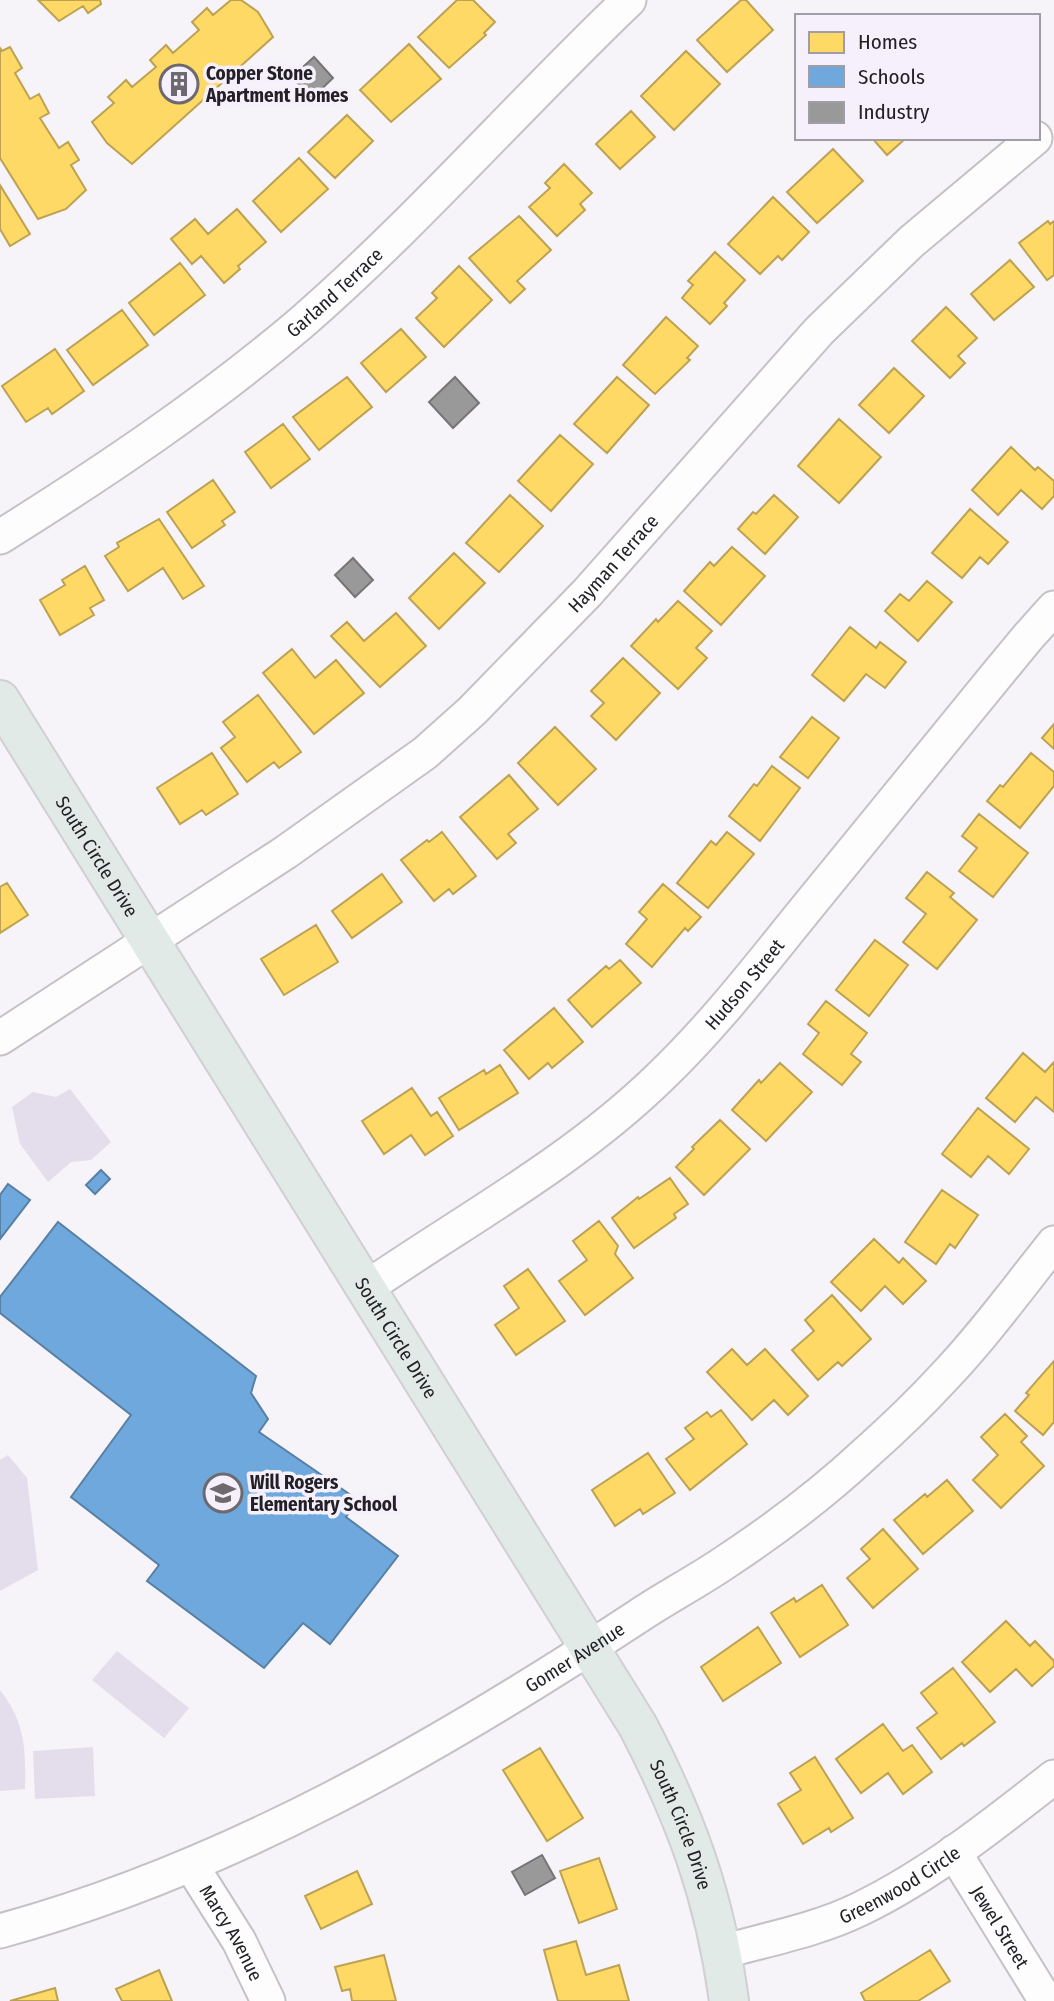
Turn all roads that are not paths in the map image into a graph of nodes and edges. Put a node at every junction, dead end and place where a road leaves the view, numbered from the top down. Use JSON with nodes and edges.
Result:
{"nodes":[{"id":1,"x":629,"y":0,"type":"edge"},
{"id":2,"x":1054,"y":123,"type":"edge"},
{"id":3,"x":1040,"y":135,"type":"edge"},
{"id":4,"x":1033,"y":140,"type":"edge"},
{"id":5,"x":0,"y":537,"type":"edge"},
{"id":6,"x":1054,"y":608,"type":"edge"},
{"id":7,"x":0,"y":700,"type":"edge"},
{"id":8,"x":149,"y":942,"type":"junction"},
{"id":9,"x":0,"y":1038,"type":"edge"},
{"id":10,"x":1054,"y":1242,"type":"edge"},
{"id":11,"x":366,"y":1288,"type":"junction"},
{"id":12,"x":591,"y":1647,"type":"junction"},
{"id":13,"x":1054,"y":1777,"type":"edge"},
{"id":14,"x":954,"y":1852,"type":"junction"},
{"id":15,"x":191,"y":1865,"type":"junction"},
{"id":16,"x":0,"y":1931,"type":"edge"},
{"id":17,"x":722,"y":1952,"type":"junction"},
{"id":18,"x":268,"y":2001,"type":"edge"},
{"id":19,"x":729,"y":2001,"type":"edge"},
{"id":20,"x":1046,"y":2001,"type":"edge"}],
"edges":[{"from":1,"to":5,"type":"street","name":"Garland Terrace"},
{"from":2,"to":3,"type":"street","name":"Hayman Terrace"},
{"from":4,"to":8,"type":"street","name":"Hayman Terrace"},
{"from":6,"to":11,"type":"street","name":"Hudson Street"},
{"from":7,"to":8,"type":"main road","name":"South Circle Drive"},
{"from":8,"to":9,"type":"street","name":"Hayman Terrace"},
{"from":8,"to":11,"type":"main road","name":"South Circle Drive"},
{"from":10,"to":12,"type":"street","name":"Gomer Avenue"},
{"from":11,"to":12,"type":"main road","name":"South Circle Drive"},
{"from":12,"to":15,"type":"street","name":"Gomer Avenue"},
{"from":12,"to":17,"type":"main road","name":"South Circle Drive"},
{"from":13,"to":14,"type":"street","name":"Greenwood Circle"},
{"from":14,"to":17,"type":"street","name":"Greenwood Circle"},
{"from":14,"to":20,"type":"street","name":"Jewel Street"},
{"from":15,"to":16,"type":"street","name":"Gomer Avenue"},
{"from":15,"to":18,"type":"street","name":"Marcy Avenue"},
{"from":17,"to":19,"type":"main road","name":"South Circle Drive"}]}
